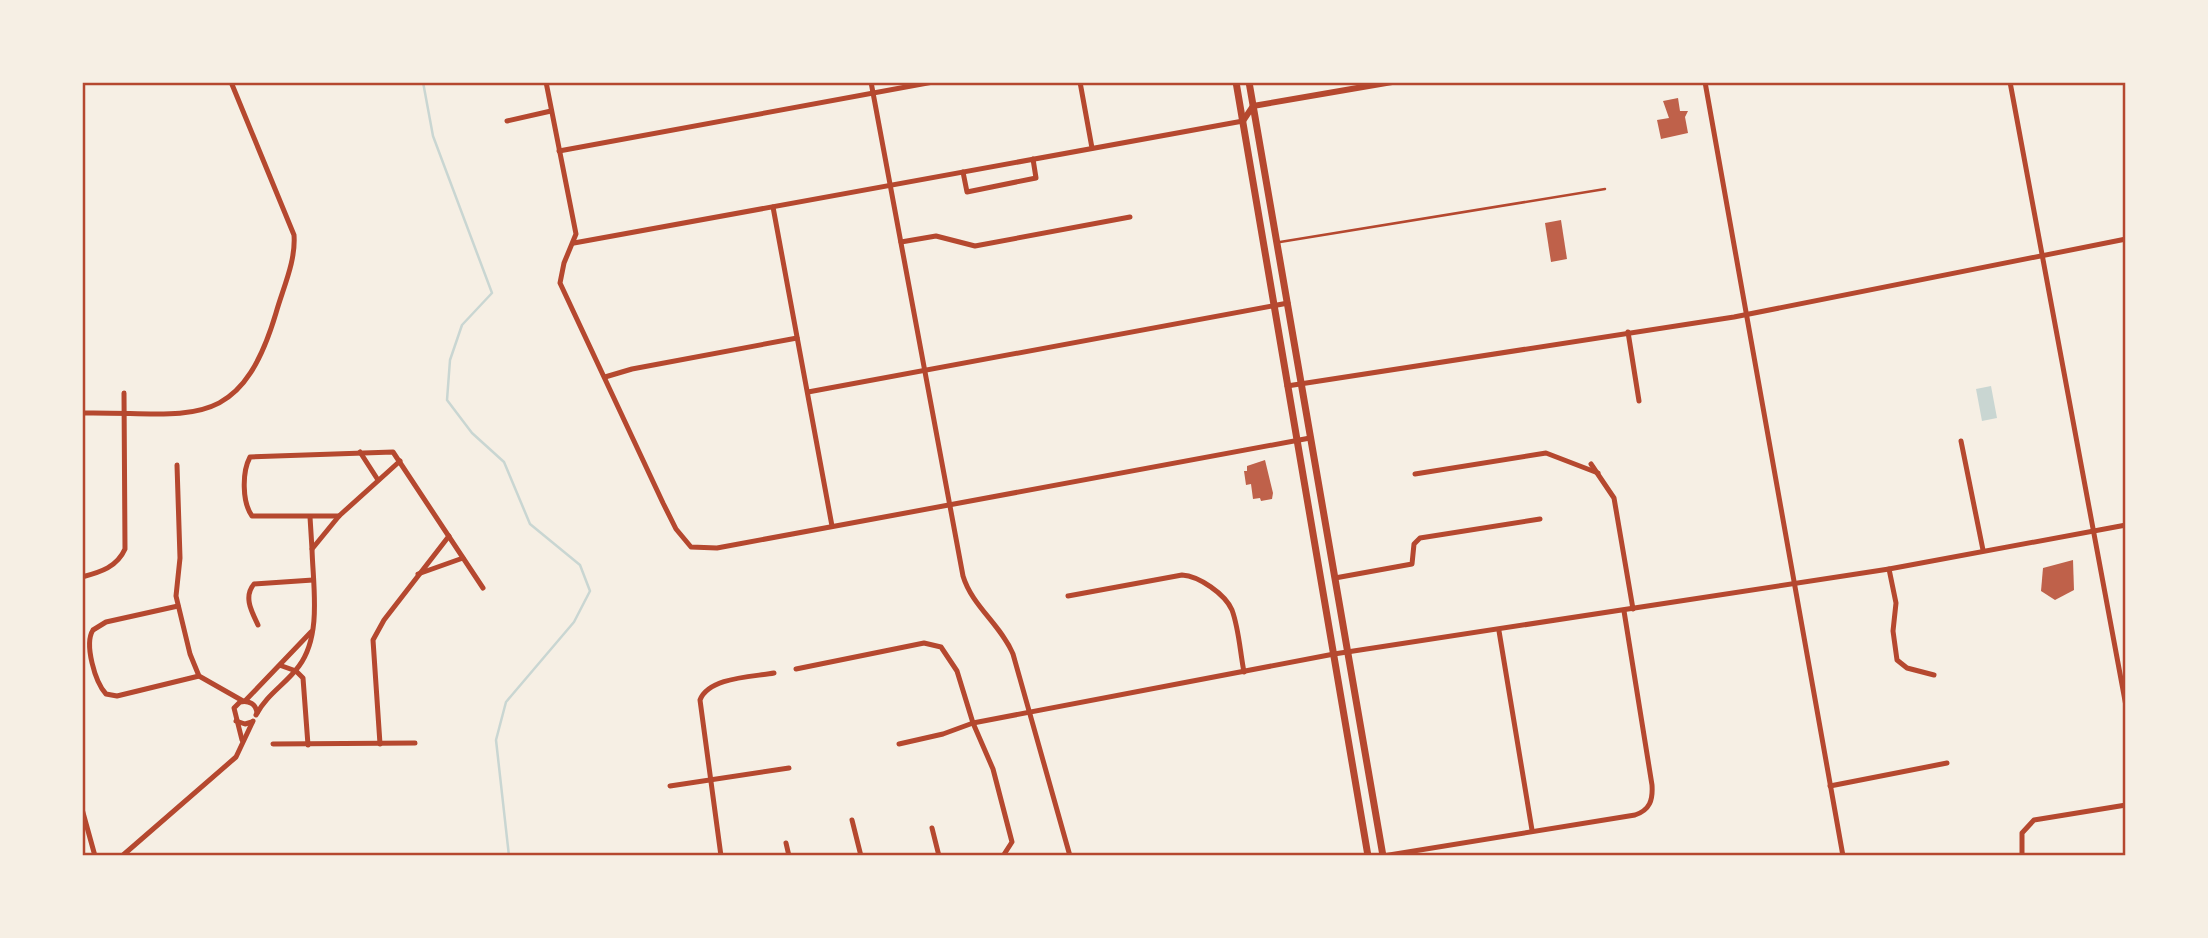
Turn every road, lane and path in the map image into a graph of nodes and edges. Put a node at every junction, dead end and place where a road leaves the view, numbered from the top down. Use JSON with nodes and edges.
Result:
{"nodes":[{"id":1,"x":231,"y":82,"type":"edge"},
{"id":2,"x":546,"y":82,"type":"edge"},
{"id":3,"x":871,"y":82,"type":"edge"},
{"id":4,"x":933,"y":82,"type":"edge"},
{"id":5,"x":1080,"y":82,"type":"edge"},
{"id":6,"x":1236,"y":82,"type":"edge"},
{"id":7,"x":1249,"y":82,"type":"edge"},
{"id":8,"x":1392,"y":82,"type":"edge"},
{"id":9,"x":1705,"y":82,"type":"edge"},
{"id":10,"x":2010,"y":82,"type":"edge"},
{"id":11,"x":873,"y":93,"type":"junction"},
{"id":12,"x":1253,"y":106,"type":"junction"},
{"id":13,"x":551,"y":111,"type":"junction"},
{"id":14,"x":506,"y":121,"type":"dead end"},
{"id":15,"x":1243,"y":121,"type":"junction"},
{"id":16,"x":1092,"y":148,"type":"junction"},
{"id":17,"x":559,"y":150,"type":"junction"},
{"id":18,"x":1033,"y":159,"type":"junction"},
{"id":19,"x":963,"y":172,"type":"junction"},
{"id":20,"x":890,"y":185,"type":"junction"},
{"id":21,"x":1605,"y":189,"type":"dead end"},
{"id":22,"x":773,"y":207,"type":"junction"},
{"id":23,"x":1130,"y":217,"type":"dead end"},
{"id":24,"x":2126,"y":239,"type":"edge"},
{"id":25,"x":901,"y":242,"type":"junction"},
{"id":26,"x":574,"y":243,"type":"junction"},
{"id":27,"x":1277,"y":243,"type":"junction"},
{"id":28,"x":2041,"y":255,"type":"junction"},
{"id":29,"x":1288,"y":303,"type":"junction"},
{"id":30,"x":1273,"y":306,"type":"junction"},
{"id":31,"x":1746,"y":313,"type":"junction"},
{"id":32,"x":1628,"y":332,"type":"junction"},
{"id":33,"x":797,"y":338,"type":"junction"},
{"id":34,"x":925,"y":370,"type":"junction"},
{"id":35,"x":606,"y":377,"type":"junction"},
{"id":36,"x":1301,"y":384,"type":"junction"},
{"id":37,"x":1287,"y":386,"type":"junction"},
{"id":38,"x":808,"y":392,"type":"junction"},
{"id":39,"x":124,"y":394,"type":"dead end"},
{"id":40,"x":1639,"y":401,"type":"dead end"},
{"id":41,"x":82,"y":412,"type":"edge"},
{"id":42,"x":124,"y":412,"type":"junction"},
{"id":43,"x":1310,"y":438,"type":"junction"},
{"id":44,"x":1297,"y":440,"type":"junction"},
{"id":45,"x":1961,"y":440,"type":"dead end"},
{"id":46,"x":360,"y":452,"type":"junction"},
{"id":47,"x":400,"y":461,"type":"junction"},
{"id":48,"x":1591,"y":464,"type":"dead end"},
{"id":49,"x":177,"y":465,"type":"dead end"},
{"id":50,"x":1598,"y":473,"type":"junction"},
{"id":51,"x":1415,"y":474,"type":"dead end"},
{"id":52,"x":378,"y":480,"type":"junction"},
{"id":53,"x":950,"y":505,"type":"junction"},
{"id":54,"x":339,"y":516,"type":"junction"},
{"id":55,"x":310,"y":517,"type":"junction"},
{"id":56,"x":1540,"y":519,"type":"dead end"},
{"id":57,"x":2126,"y":525,"type":"edge"},
{"id":58,"x":832,"y":526,"type":"junction"},
{"id":59,"x":2094,"y":531,"type":"junction"},
{"id":60,"x":449,"y":536,"type":"junction"},
{"id":61,"x":312,"y":549,"type":"junction"},
{"id":62,"x":1983,"y":550,"type":"junction"},
{"id":63,"x":463,"y":558,"type":"junction"},
{"id":64,"x":1889,"y":569,"type":"junction"},
{"id":65,"x":418,"y":574,"type":"junction"},
{"id":66,"x":82,"y":577,"type":"edge"},
{"id":67,"x":1335,"y":578,"type":"junction"},
{"id":68,"x":313,"y":580,"type":"junction"},
{"id":69,"x":1792,"y":584,"type":"junction"},
{"id":70,"x":483,"y":587,"type":"dead end"},
{"id":71,"x":1068,"y":596,"type":"dead end"},
{"id":72,"x":178,"y":606,"type":"junction"},
{"id":73,"x":1633,"y":609,"type":"junction"},
{"id":74,"x":1624,"y":611,"type":"junction"},
{"id":75,"x":258,"y":625,"type":"dead end"},
{"id":76,"x":314,"y":629,"type":"junction"},
{"id":77,"x":1499,"y":631,"type":"junction"},
{"id":78,"x":1348,"y":652,"type":"junction"},
{"id":79,"x":1334,"y":654,"type":"junction"},
{"id":80,"x":282,"y":666,"type":"junction"},
{"id":81,"x":796,"y":669,"type":"dead end"},
{"id":82,"x":296,"y":671,"type":"junction"},
{"id":83,"x":1244,"y":672,"type":"junction"},
{"id":84,"x":774,"y":673,"type":"dead end"},
{"id":85,"x":1934,"y":675,"type":"dead end"},
{"id":86,"x":199,"y":676,"type":"junction"},
{"id":87,"x":227,"y":695,"type":"junction"},
{"id":88,"x":244,"y":701,"type":"junction"},
{"id":89,"x":2126,"y":706,"type":"edge"},
{"id":90,"x":233,"y":711,"type":"junction"},
{"id":91,"x":1028,"y":712,"type":"junction"},
{"id":92,"x":255,"y":718,"type":"junction"},
{"id":93,"x":236,"y":721,"type":"junction"},
{"id":94,"x":973,"y":723,"type":"junction"},
{"id":95,"x":242,"y":740,"type":"junction"},
{"id":96,"x":415,"y":743,"type":"dead end"},
{"id":97,"x":272,"y":744,"type":"dead end"},
{"id":98,"x":380,"y":744,"type":"junction"},
{"id":99,"x":899,"y":744,"type":"dead end"},
{"id":100,"x":308,"y":745,"type":"junction"},
{"id":101,"x":1947,"y":764,"type":"dead end"},
{"id":102,"x":789,"y":768,"type":"dead end"},
{"id":103,"x":711,"y":780,"type":"junction"},
{"id":104,"x":670,"y":786,"type":"dead end"},
{"id":105,"x":1830,"y":786,"type":"junction"},
{"id":106,"x":2126,"y":804,"type":"edge"},
{"id":107,"x":82,"y":809,"type":"edge"},
{"id":108,"x":852,"y":820,"type":"dead end"},
{"id":109,"x":932,"y":828,"type":"dead end"},
{"id":110,"x":1532,"y":830,"type":"junction"},
{"id":111,"x":786,"y":843,"type":"dead end"},
{"id":112,"x":95,"y":856,"type":"edge"},
{"id":113,"x":122,"y":856,"type":"edge"},
{"id":114,"x":721,"y":856,"type":"edge"},
{"id":115,"x":789,"y":856,"type":"edge"},
{"id":116,"x":861,"y":856,"type":"edge"},
{"id":117,"x":939,"y":856,"type":"edge"},
{"id":118,"x":1003,"y":856,"type":"edge"},
{"id":119,"x":1070,"y":856,"type":"edge"},
{"id":120,"x":1368,"y":856,"type":"edge"},
{"id":121,"x":1383,"y":856,"type":"edge"},
{"id":122,"x":1843,"y":856,"type":"edge"},
{"id":123,"x":2022,"y":856,"type":"edge"}],
"edges":[{"from":1,"to":42,"type":"street"},
{"from":2,"to":13,"type":"street"},
{"from":3,"to":11,"type":"street"},
{"from":4,"to":11,"type":"street"},
{"from":5,"to":16,"type":"street"},
{"from":6,"to":15,"type":"main road"},
{"from":7,"to":12,"type":"main road"},
{"from":8,"to":12,"type":"street"},
{"from":9,"to":31,"type":"street"},
{"from":10,"to":28,"type":"street"},
{"from":11,"to":17,"type":"street"},
{"from":11,"to":20,"type":"street"},
{"from":12,"to":15,"type":"street"},
{"from":12,"to":27,"type":"main road"},
{"from":13,"to":14,"type":"street"},
{"from":13,"to":17,"type":"street"},
{"from":15,"to":16,"type":"street"},
{"from":15,"to":30,"type":"main road"},
{"from":16,"to":18,"type":"street"},
{"from":17,"to":26,"type":"street"},
{"from":18,"to":19,"type":"street"},
{"from":18,"to":19,"type":"street"},
{"from":19,"to":20,"type":"street"},
{"from":20,"to":22,"type":"street"},
{"from":20,"to":25,"type":"street"},
{"from":21,"to":27,"type":"lane"},
{"from":22,"to":26,"type":"street"},
{"from":22,"to":33,"type":"street"},
{"from":23,"to":25,"type":"street"},
{"from":24,"to":28,"type":"street"},
{"from":25,"to":34,"type":"street"},
{"from":26,"to":35,"type":"street"},
{"from":27,"to":29,"type":"main road"},
{"from":28,"to":31,"type":"street"},
{"from":28,"to":59,"type":"street"},
{"from":29,"to":30,"type":"street"},
{"from":29,"to":36,"type":"main road"},
{"from":30,"to":34,"type":"street"},
{"from":30,"to":37,"type":"main road"},
{"from":31,"to":32,"type":"street"},
{"from":31,"to":69,"type":"street"},
{"from":32,"to":36,"type":"street"},
{"from":32,"to":40,"type":"street"},
{"from":33,"to":35,"type":"street"},
{"from":33,"to":38,"type":"street"},
{"from":34,"to":38,"type":"street"},
{"from":34,"to":53,"type":"street"},
{"from":35,"to":58,"type":"street"},
{"from":36,"to":37,"type":"street"},
{"from":36,"to":43,"type":"main road"},
{"from":37,"to":44,"type":"main road"},
{"from":38,"to":58,"type":"street"},
{"from":39,"to":42,"type":"street"},
{"from":41,"to":42,"type":"street"},
{"from":42,"to":66,"type":"street"},
{"from":43,"to":44,"type":"street"},
{"from":43,"to":67,"type":"main road"},
{"from":44,"to":53,"type":"street"},
{"from":44,"to":79,"type":"main road"},
{"from":45,"to":62,"type":"street"},
{"from":46,"to":47,"type":"street"},
{"from":46,"to":52,"type":"street"},
{"from":46,"to":55,"type":"street"},
{"from":47,"to":52,"type":"street"},
{"from":47,"to":60,"type":"street"},
{"from":48,"to":50,"type":"street"},
{"from":49,"to":72,"type":"street"},
{"from":50,"to":51,"type":"street"},
{"from":50,"to":73,"type":"street"},
{"from":52,"to":54,"type":"street"},
{"from":53,"to":58,"type":"street"},
{"from":53,"to":91,"type":"street"},
{"from":54,"to":55,"type":"street"},
{"from":54,"to":61,"type":"street"},
{"from":55,"to":61,"type":"street"},
{"from":56,"to":67,"type":"street"},
{"from":57,"to":59,"type":"street"},
{"from":59,"to":62,"type":"street"},
{"from":59,"to":89,"type":"street"},
{"from":60,"to":63,"type":"street"},
{"from":60,"to":65,"type":"street"},
{"from":61,"to":68,"type":"street"},
{"from":62,"to":64,"type":"street"},
{"from":63,"to":65,"type":"street"},
{"from":63,"to":70,"type":"street"},
{"from":64,"to":69,"type":"street"},
{"from":64,"to":85,"type":"street"},
{"from":65,"to":98,"type":"street"},
{"from":67,"to":78,"type":"main road"},
{"from":68,"to":75,"type":"street"},
{"from":68,"to":76,"type":"street"},
{"from":69,"to":73,"type":"street"},
{"from":69,"to":105,"type":"street"},
{"from":71,"to":83,"type":"street"},
{"from":72,"to":86,"type":"street"},
{"from":72,"to":86,"type":"street"},
{"from":73,"to":74,"type":"street"},
{"from":74,"to":77,"type":"street"},
{"from":74,"to":110,"type":"street"},
{"from":76,"to":80,"type":"street"},
{"from":76,"to":82,"type":"street"},
{"from":77,"to":78,"type":"street"},
{"from":77,"to":110,"type":"street"},
{"from":78,"to":79,"type":"street"},
{"from":78,"to":121,"type":"main road"},
{"from":79,"to":83,"type":"street"},
{"from":79,"to":120,"type":"main road"},
{"from":80,"to":82,"type":"street"},
{"from":80,"to":88,"type":"street"},
{"from":81,"to":94,"type":"street"},
{"from":82,"to":92,"type":"street"},
{"from":82,"to":100,"type":"street"},
{"from":83,"to":91,"type":"street"},
{"from":84,"to":103,"type":"street"},
{"from":86,"to":87,"type":"street"},
{"from":87,"to":88,"type":"street"},
{"from":87,"to":90,"type":"street"},
{"from":88,"to":90,"type":"street"},
{"from":88,"to":92,"type":"street"},
{"from":90,"to":93,"type":"street"},
{"from":91,"to":94,"type":"street"},
{"from":91,"to":119,"type":"street"},
{"from":92,"to":93,"type":"street"},
{"from":92,"to":95,"type":"street"},
{"from":93,"to":95,"type":"street"},
{"from":94,"to":99,"type":"street"},
{"from":94,"to":118,"type":"street"},
{"from":95,"to":113,"type":"street"},
{"from":96,"to":98,"type":"street"},
{"from":97,"to":100,"type":"street"},
{"from":98,"to":100,"type":"street"},
{"from":101,"to":105,"type":"street"},
{"from":102,"to":103,"type":"street"},
{"from":103,"to":104,"type":"street"},
{"from":103,"to":114,"type":"street"},
{"from":105,"to":122,"type":"street"},
{"from":106,"to":123,"type":"street"},
{"from":107,"to":112,"type":"street"},
{"from":108,"to":116,"type":"street"},
{"from":109,"to":117,"type":"street"},
{"from":110,"to":121,"type":"street"},
{"from":111,"to":115,"type":"street"}]}
